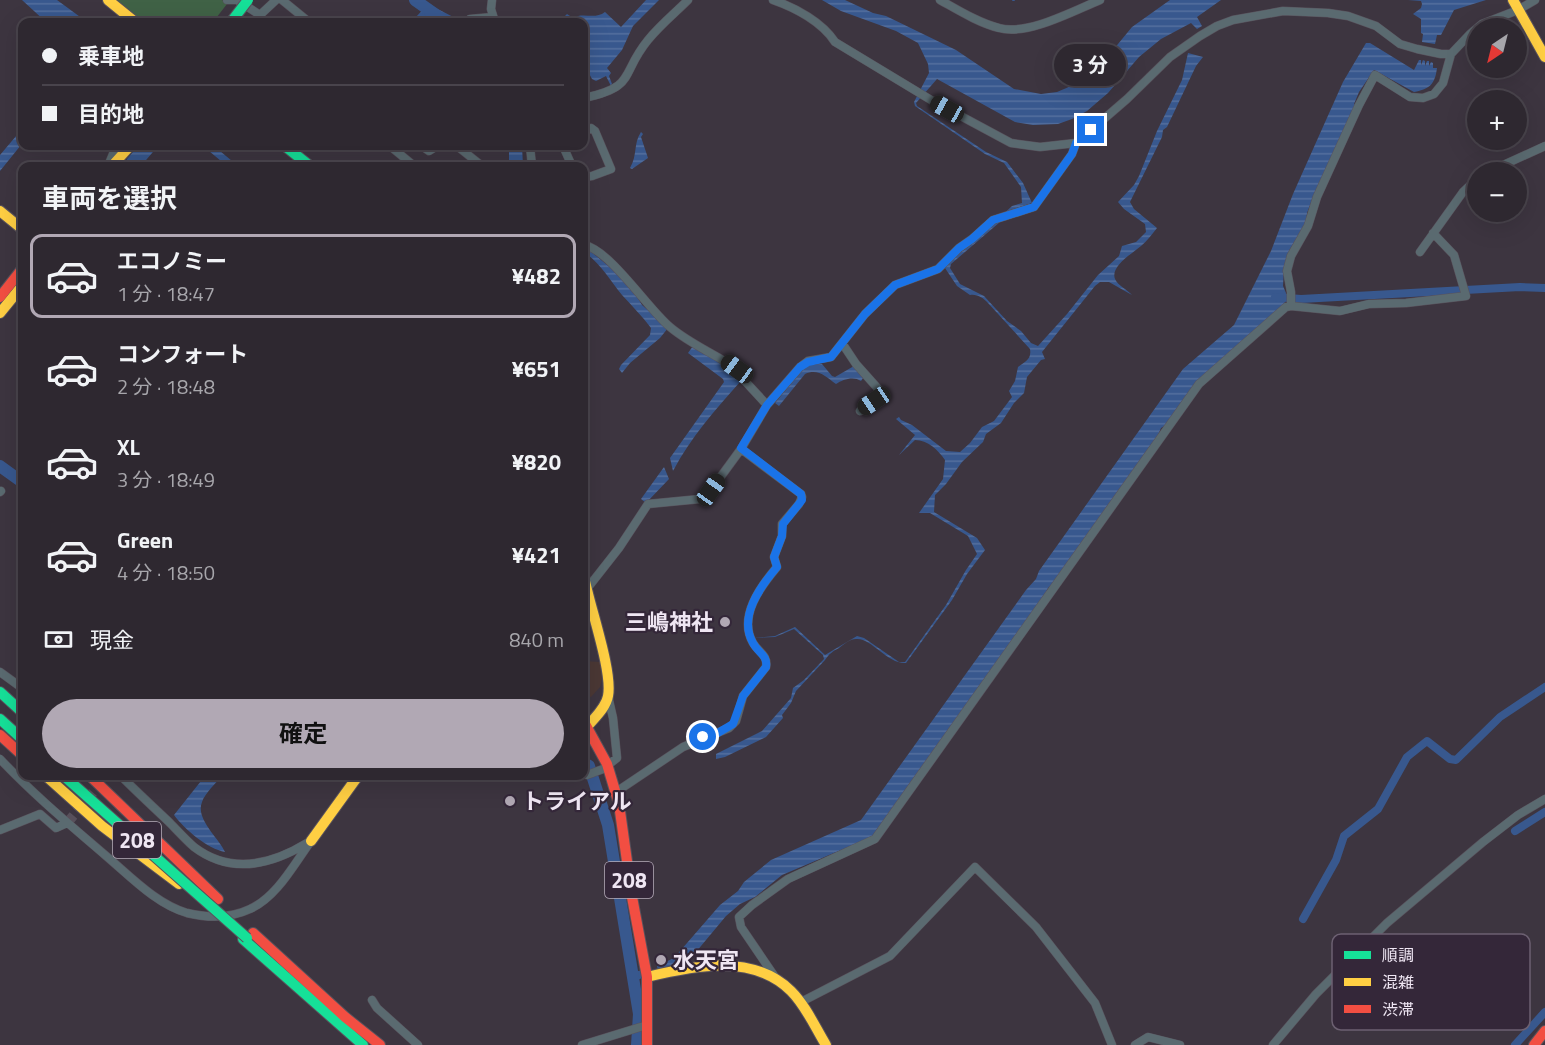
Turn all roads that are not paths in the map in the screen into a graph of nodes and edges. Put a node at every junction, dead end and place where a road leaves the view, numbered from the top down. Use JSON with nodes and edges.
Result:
{"nodes":[{"id":1,"x":108,"y":0,"type":"edge"},
{"id":2,"x":227,"y":0,"type":"edge"},
{"id":3,"x":237,"y":0,"type":"edge"},
{"id":4,"x":248,"y":0,"type":"edge"},
{"id":5,"x":276,"y":0,"type":"edge"},
{"id":6,"x":282,"y":0,"type":"edge"},
{"id":7,"x":492,"y":0,"type":"edge"},
{"id":8,"x":688,"y":0,"type":"edge"},
{"id":9,"x":773,"y":0,"type":"edge"},
{"id":10,"x":940,"y":0,"type":"edge"},
{"id":11,"x":1100,"y":0,"type":"edge"},
{"id":12,"x":1535,"y":0,"type":"edge"},
{"id":13,"x":1515,"y":5,"type":"edge"},
{"id":14,"x":130,"y":18,"type":"edge"},
{"id":15,"x":234,"y":18,"type":"edge"},
{"id":16,"x":304,"y":18,"type":"edge"},
{"id":17,"x":494,"y":18,"type":"edge"},
{"id":18,"x":1451,"y":54,"type":"junction"},
{"id":19,"x":1545,"y":57,"type":"edge"},
{"id":20,"x":588,"y":97,"type":"edge"},
{"id":21,"x":588,"y":130,"type":"edge"},
{"id":22,"x":1076,"y":143,"type":"junction"},
{"id":23,"x":1545,"y":147,"type":"edge"},
{"id":24,"x":126,"y":150,"type":"edge"},
{"id":25,"x":290,"y":150,"type":"edge"},
{"id":26,"x":395,"y":150,"type":"edge"},
{"id":27,"x":462,"y":150,"type":"edge"},
{"id":28,"x":114,"y":162,"type":"edge"},
{"id":29,"x":305,"y":162,"type":"edge"},
{"id":30,"x":409,"y":162,"type":"edge"},
{"id":31,"x":477,"y":162,"type":"edge"},
{"id":32,"x":1511,"y":162,"type":"edge"},
{"id":33,"x":588,"y":176,"type":"edge"},
{"id":34,"x":1467,"y":188,"type":"edge"},
{"id":35,"x":0,"y":210,"type":"edge"},
{"id":36,"x":18,"y":226,"type":"edge"},
{"id":37,"x":1433,"y":232,"type":"junction"},
{"id":38,"x":588,"y":246,"type":"edge"},
{"id":39,"x":1420,"y":252,"type":"dead end"},
{"id":40,"x":18,"y":274,"type":"edge"},
{"id":41,"x":18,"y":291,"type":"edge"},
{"id":42,"x":0,"y":297,"type":"edge"},
{"id":43,"x":1291,"y":304,"type":"junction"},
{"id":44,"x":0,"y":313,"type":"edge"},
{"id":45,"x":842,"y":343,"type":"junction"},
{"id":46,"x":767,"y":405,"type":"junction"},
{"id":47,"x":860,"y":411,"type":"dead end"},
{"id":48,"x":741,"y":448,"type":"junction"},
{"id":49,"x":588,"y":587,"type":"edge"},
{"id":50,"x":588,"y":598,"type":"edge"},
{"id":51,"x":0,"y":672,"type":"edge"},
{"id":52,"x":18,"y":685,"type":"edge"},
{"id":53,"x":0,"y":692,"type":"edge"},
{"id":54,"x":608,"y":696,"type":"junction"},
{"id":55,"x":18,"y":708,"type":"edge"},
{"id":56,"x":0,"y":719,"type":"edge"},
{"id":57,"x":588,"y":720,"type":"edge"},
{"id":58,"x":0,"y":724,"type":"edge"},
{"id":59,"x":588,"y":730,"type":"edge"},
{"id":60,"x":0,"y":735,"type":"edge"},
{"id":61,"x":18,"y":735,"type":"edge"},
{"id":62,"x":18,"y":740,"type":"edge"},
{"id":63,"x":18,"y":751,"type":"edge"},
{"id":64,"x":0,"y":759,"type":"edge"},
{"id":65,"x":605,"y":767,"type":"junction"},
{"id":66,"x":588,"y":773,"type":"edge"},
{"id":67,"x":18,"y":778,"type":"edge"},
{"id":68,"x":20,"y":780,"type":"edge"},
{"id":69,"x":50,"y":780,"type":"edge"},
{"id":70,"x":63,"y":780,"type":"edge"},
{"id":71,"x":69,"y":780,"type":"edge"},
{"id":72,"x":94,"y":780,"type":"edge"},
{"id":73,"x":125,"y":780,"type":"edge"},
{"id":74,"x":355,"y":780,"type":"edge"},
{"id":75,"x":616,"y":792,"type":"junction"},
{"id":76,"x":1545,"y":799,"type":"edge"},
{"id":77,"x":67,"y":823,"type":"junction"},
{"id":78,"x":0,"y":830,"type":"edge"},
{"id":79,"x":310,"y":841,"type":"junction"},
{"id":80,"x":188,"y":891,"type":"junction"},
{"id":81,"x":1376,"y":934,"type":"edge"},
{"id":82,"x":248,"y":937,"type":"junction"},
{"id":83,"x":647,"y":977,"type":"junction"},
{"id":84,"x":776,"y":978,"type":"junction"},
{"id":85,"x":1332,"y":978,"type":"edge"},
{"id":86,"x":372,"y":1000,"type":"dead end"},
{"id":87,"x":801,"y":1002,"type":"junction"},
{"id":88,"x":647,"y":1025,"type":"junction"},
{"id":89,"x":1545,"y":1031,"type":"edge"},
{"id":90,"x":1109,"y":1044,"type":"edge"},
{"id":91,"x":363,"y":1045,"type":"edge"},
{"id":92,"x":369,"y":1045,"type":"edge"},
{"id":93,"x":380,"y":1045,"type":"edge"},
{"id":94,"x":418,"y":1045,"type":"edge"},
{"id":95,"x":582,"y":1045,"type":"edge"},
{"id":96,"x":647,"y":1045,"type":"edge"},
{"id":97,"x":826,"y":1045,"type":"edge"},
{"id":98,"x":1135,"y":1045,"type":"edge"},
{"id":99,"x":1180,"y":1045,"type":"edge"},
{"id":100,"x":1273,"y":1045,"type":"edge"},
{"id":101,"x":1534,"y":1045,"type":"edge"}],
"edges":[{"from":1,"to":14,"type":"main road"},
{"from":2,"to":3,"type":"street"},
{"from":3,"to":5,"type":"street"},
{"from":4,"to":15,"type":"main road","bridge":true},
{"from":6,"to":16,"type":"street"},
{"from":7,"to":17,"type":"street"},
{"from":8,"to":20,"type":"street"},
{"from":9,"to":22,"type":"street"},
{"from":10,"to":11,"type":"street"},
{"from":12,"to":13,"type":"street"},
{"from":13,"to":18,"type":"street"},
{"from":13,"to":19,"type":"main road"},
{"from":18,"to":22,"type":"street"},
{"from":18,"to":43,"type":"street"},
{"from":21,"to":33,"type":"street"},
{"from":22,"to":45,"type":"street"},
{"from":23,"to":32,"type":"street"},
{"from":24,"to":28,"type":"main road"},
{"from":25,"to":29,"type":"main road"},
{"from":26,"to":30,"type":"street"},
{"from":27,"to":31,"type":"street"},
{"from":34,"to":37,"type":"street"},
{"from":35,"to":36,"type":"main road"},
{"from":37,"to":39,"type":"street"},
{"from":37,"to":43,"type":"street"},
{"from":38,"to":46,"type":"street"},
{"from":40,"to":42,"type":"main road"},
{"from":41,"to":44,"type":"main road"},
{"from":43,"to":84,"type":"street"},
{"from":45,"to":46,"type":"street"},
{"from":45,"to":47,"type":"street"},
{"from":46,"to":48,"type":"street"},
{"from":48,"to":49,"type":"street"},
{"from":48,"to":75,"type":"street"},
{"from":50,"to":54,"type":"main road"},
{"from":51,"to":52,"type":"street"},
{"from":53,"to":55,"type":"main road"},
{"from":54,"to":57,"type":"main road"},
{"from":54,"to":65,"type":"street"},
{"from":56,"to":61,"type":"main road"},
{"from":58,"to":62,"type":"main road"},
{"from":59,"to":65,"type":"main road","number":"208"},
{"from":60,"to":63,"type":"main road"},
{"from":64,"to":67,"type":"street"},
{"from":65,"to":66,"type":"street"},
{"from":65,"to":75,"type":"main road","number":"208"},
{"from":68,"to":77,"type":"street"},
{"from":69,"to":80,"type":"main road"},
{"from":70,"to":80,"type":"main road","number":"208"},
{"from":71,"to":82,"type":"main road","number":"208","bridge":true},
{"from":72,"to":82,"type":"main road"},
{"from":73,"to":79,"type":"street"},
{"from":74,"to":79,"type":"main road"},
{"from":75,"to":83,"type":"main road","number":"208"},
{"from":76,"to":81,"type":"street"},
{"from":77,"to":78,"type":"street"},
{"from":77,"to":79,"type":"street"},
{"from":80,"to":82,"type":"main road","number":"208","bridge":true},
{"from":82,"to":91,"type":"main road","number":"208"},
{"from":82,"to":92,"type":"main road","number":"208"},
{"from":82,"to":93,"type":"main road"},
{"from":83,"to":84,"type":"main road"},
{"from":83,"to":88,"type":"main road","number":"208"},
{"from":84,"to":87,"type":"main road"},
{"from":85,"to":100,"type":"street"},
{"from":86,"to":94,"type":"street"},
{"from":87,"to":90,"type":"street"},
{"from":87,"to":97,"type":"main road"},
{"from":88,"to":95,"type":"street"},
{"from":88,"to":96,"type":"main road","number":"208"},
{"from":89,"to":101,"type":"main road"},
{"from":98,"to":99,"type":"street"}]}
